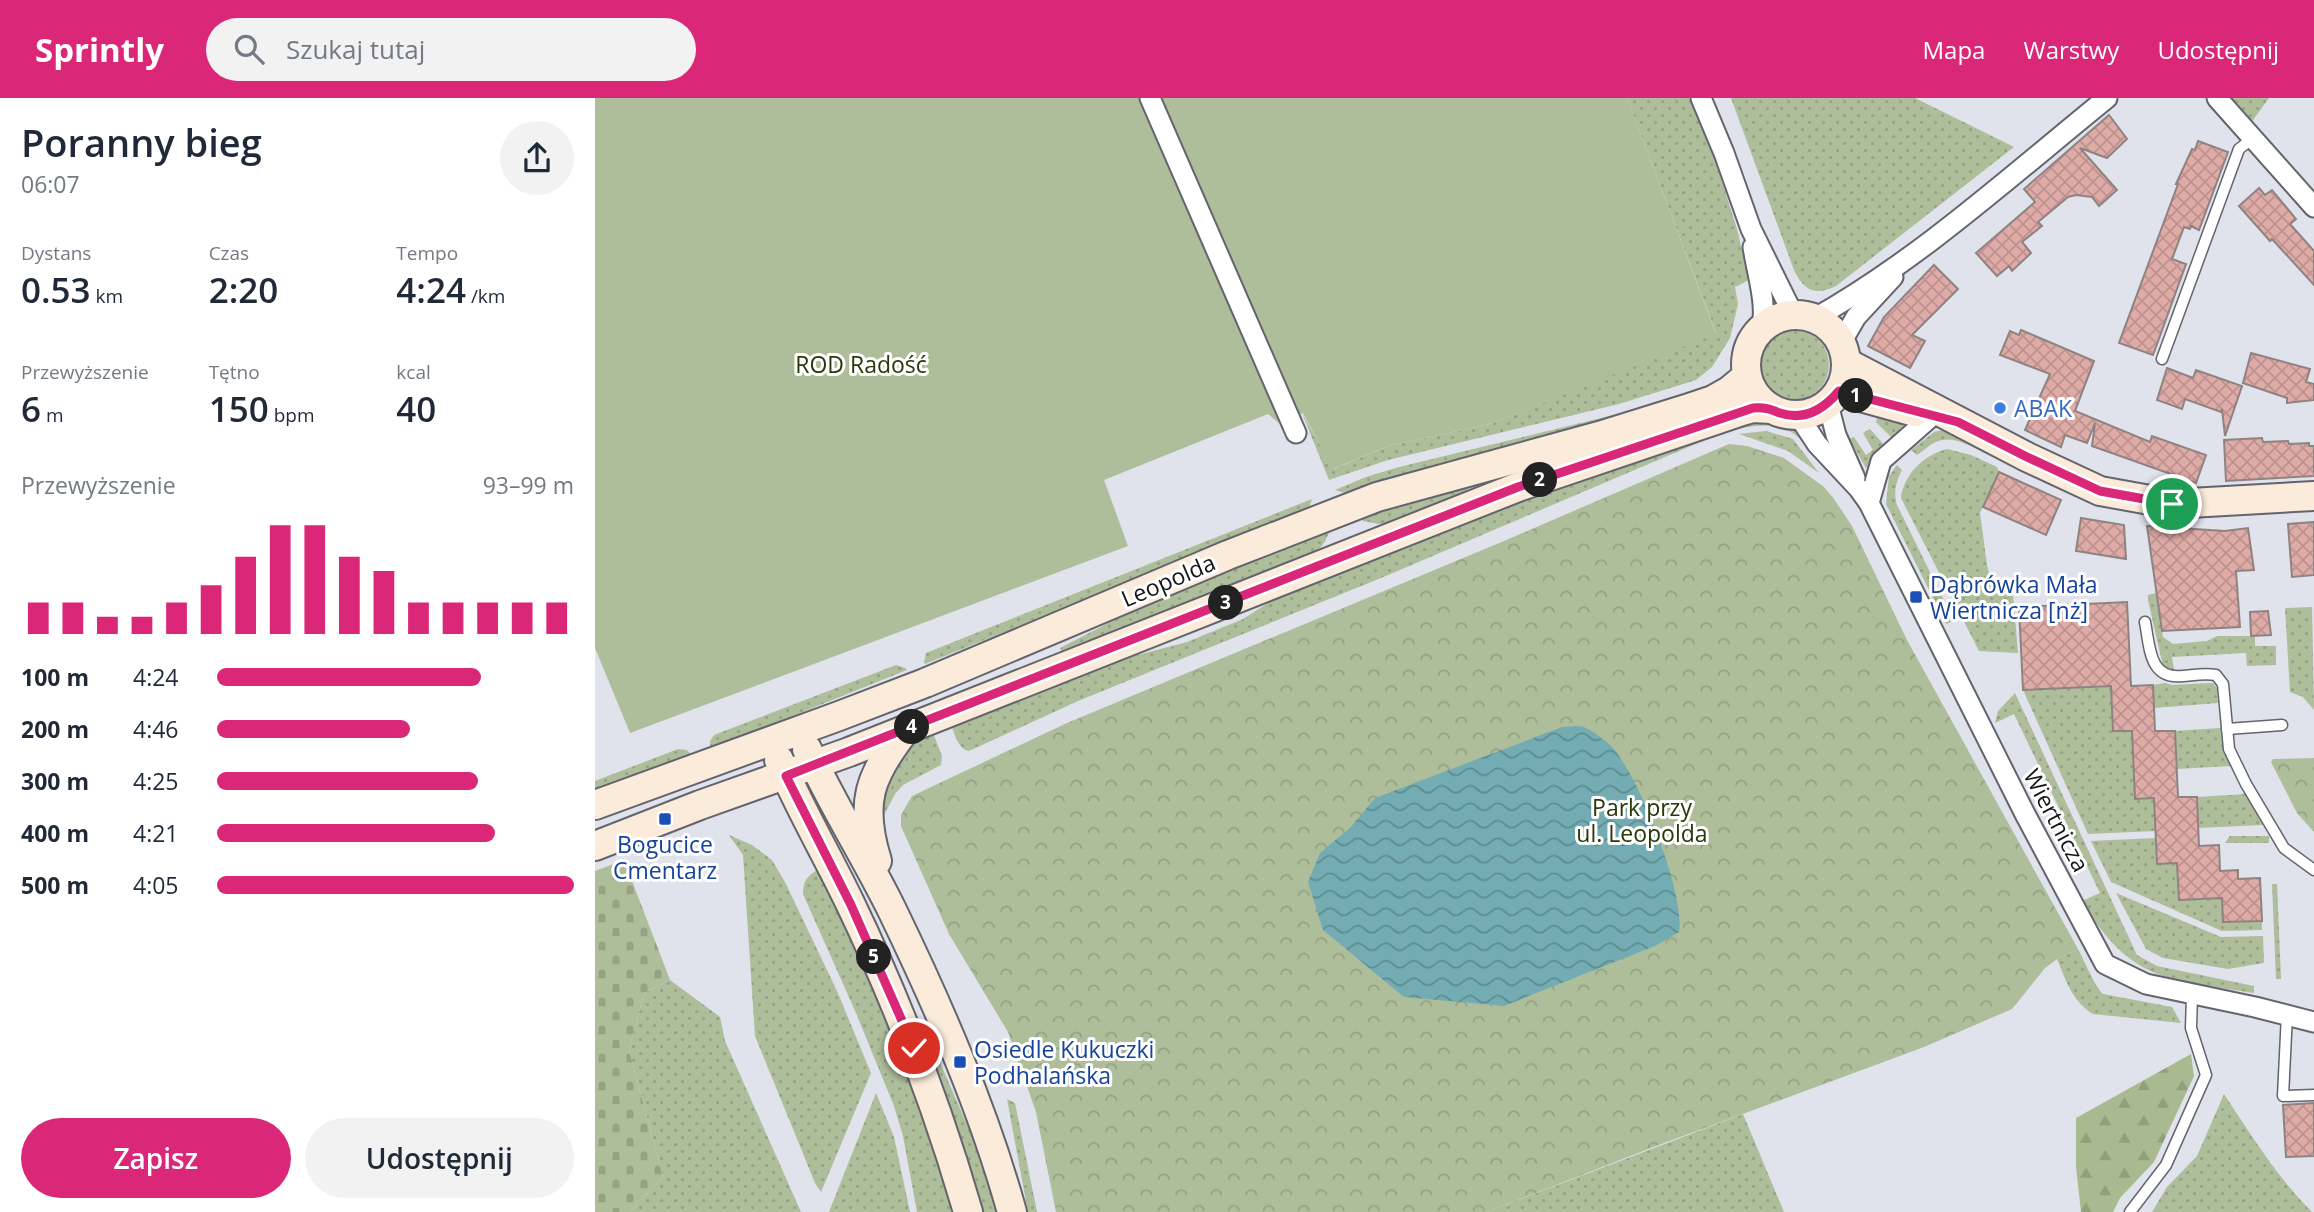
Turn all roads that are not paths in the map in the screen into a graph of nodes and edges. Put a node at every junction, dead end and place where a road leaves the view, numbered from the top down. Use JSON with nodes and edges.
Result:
{"nodes":[{"id":1,"x":1150,"y":98,"type":"edge"},
{"id":2,"x":1701,"y":98,"type":"edge"},
{"id":3,"x":2107,"y":98,"type":"edge"},
{"id":4,"x":2217,"y":98,"type":"edge"},
{"id":5,"x":2253,"y":138,"type":"junction"},
{"id":6,"x":2314,"y":207,"type":"edge"},
{"id":7,"x":1751,"y":229,"type":"junction"},
{"id":8,"x":1920,"y":248,"type":"junction"},
{"id":9,"x":1804,"y":316,"type":"junction"},
{"id":10,"x":1762,"y":328,"type":"junction"},
{"id":11,"x":1844,"y":353,"type":"junction"},
{"id":12,"x":2162,"y":359,"type":"dead end"},
{"id":13,"x":1747,"y":376,"type":"junction"},
{"id":14,"x":1834,"y":397,"type":"junction"},
{"id":15,"x":1785,"y":412,"type":"junction"},
{"id":16,"x":1945,"y":419,"type":"junction"},
{"id":17,"x":1296,"y":433,"type":"dead end"},
{"id":18,"x":1864,"y":496,"type":"junction"},
{"id":19,"x":2314,"y":496,"type":"edge"},
{"id":20,"x":1333,"y":514,"type":"junction"},
{"id":21,"x":1349,"y":554,"type":"junction"},
{"id":22,"x":2145,"y":622,"type":"dead end"},
{"id":23,"x":2282,"y":725,"type":"dead end"},
{"id":24,"x":907,"y":729,"type":"junction"},
{"id":25,"x":2227,"y":729,"type":"junction"},
{"id":26,"x":799,"y":731,"type":"junction"},
{"id":27,"x":771,"y":741,"type":"junction"},
{"id":28,"x":814,"y":765,"type":"junction"},
{"id":29,"x":786,"y":776,"type":"junction"},
{"id":30,"x":595,"y":805,"type":"edge"},
{"id":31,"x":595,"y":846,"type":"edge"},
{"id":32,"x":2314,"y":870,"type":"edge"},
{"id":33,"x":893,"y":911,"type":"junction"},
{"id":34,"x":2192,"y":995,"type":"junction"},
{"id":35,"x":2287,"y":1014,"type":"junction"},
{"id":36,"x":2314,"y":1022,"type":"edge"},
{"id":37,"x":2314,"y":1095,"type":"edge"},
{"id":38,"x":968,"y":1212,"type":"edge"},
{"id":39,"x":1012,"y":1212,"type":"edge"},
{"id":40,"x":2130,"y":1212,"type":"edge"}],
"edges":[{"from":1,"to":17,"type":"street"},
{"from":2,"to":7,"type":"street"},
{"from":3,"to":8,"type":"street"},
{"from":4,"to":5,"type":"street"},
{"from":5,"to":6,"type":"street"},
{"from":5,"to":12,"type":"lane"},
{"from":7,"to":9,"type":"street"},
{"from":7,"to":10,"type":"street"},
{"from":8,"to":9,"type":"street"},
{"from":8,"to":11,"type":"street"},
{"from":9,"to":10,"type":"street"},
{"from":9,"to":11,"type":"street"},
{"from":10,"to":13,"type":"street"},
{"from":11,"to":14,"type":"street"},
{"from":11,"to":16,"type":"street"},
{"from":13,"to":15,"type":"street"},
{"from":13,"to":20,"type":"street","name":"Leopolda"},
{"from":14,"to":15,"type":"street"},
{"from":14,"to":16,"type":"street"},
{"from":14,"to":18,"type":"street","name":"Wiertnicza"},
{"from":15,"to":18,"type":"street","name":"Wiertnicza"},
{"from":15,"to":21,"type":"street","name":"Leopolda"},
{"from":16,"to":18,"type":"street"},
{"from":16,"to":19,"type":"street"},
{"from":18,"to":34,"type":"street","name":"Wiertnicza"},
{"from":20,"to":21,"type":"street"},
{"from":20,"to":26,"type":"street","name":"Leopolda"},
{"from":21,"to":24,"type":"street","name":"Leopolda"},
{"from":22,"to":25,"type":"lane"},
{"from":23,"to":25,"type":"lane"},
{"from":24,"to":28,"type":"street","name":"Leopolda"},
{"from":24,"to":33,"type":"street"},
{"from":25,"to":32,"type":"lane"},
{"from":26,"to":27,"type":"street","name":"Leopolda"},
{"from":26,"to":28,"type":"street"},
{"from":27,"to":29,"type":"street"},
{"from":27,"to":30,"type":"street","name":"Leopolda"},
{"from":28,"to":29,"type":"street","name":"Leopolda"},
{"from":28,"to":33,"type":"street"},
{"from":29,"to":31,"type":"street","name":"Leopolda"},
{"from":29,"to":38,"type":"street"},
{"from":33,"to":39,"type":"street"},
{"from":34,"to":35,"type":"street","name":"Wiertnicza"},
{"from":34,"to":40,"type":"lane"},
{"from":35,"to":36,"type":"street","name":"Wiertnicza"},
{"from":35,"to":37,"type":"lane"}]}
